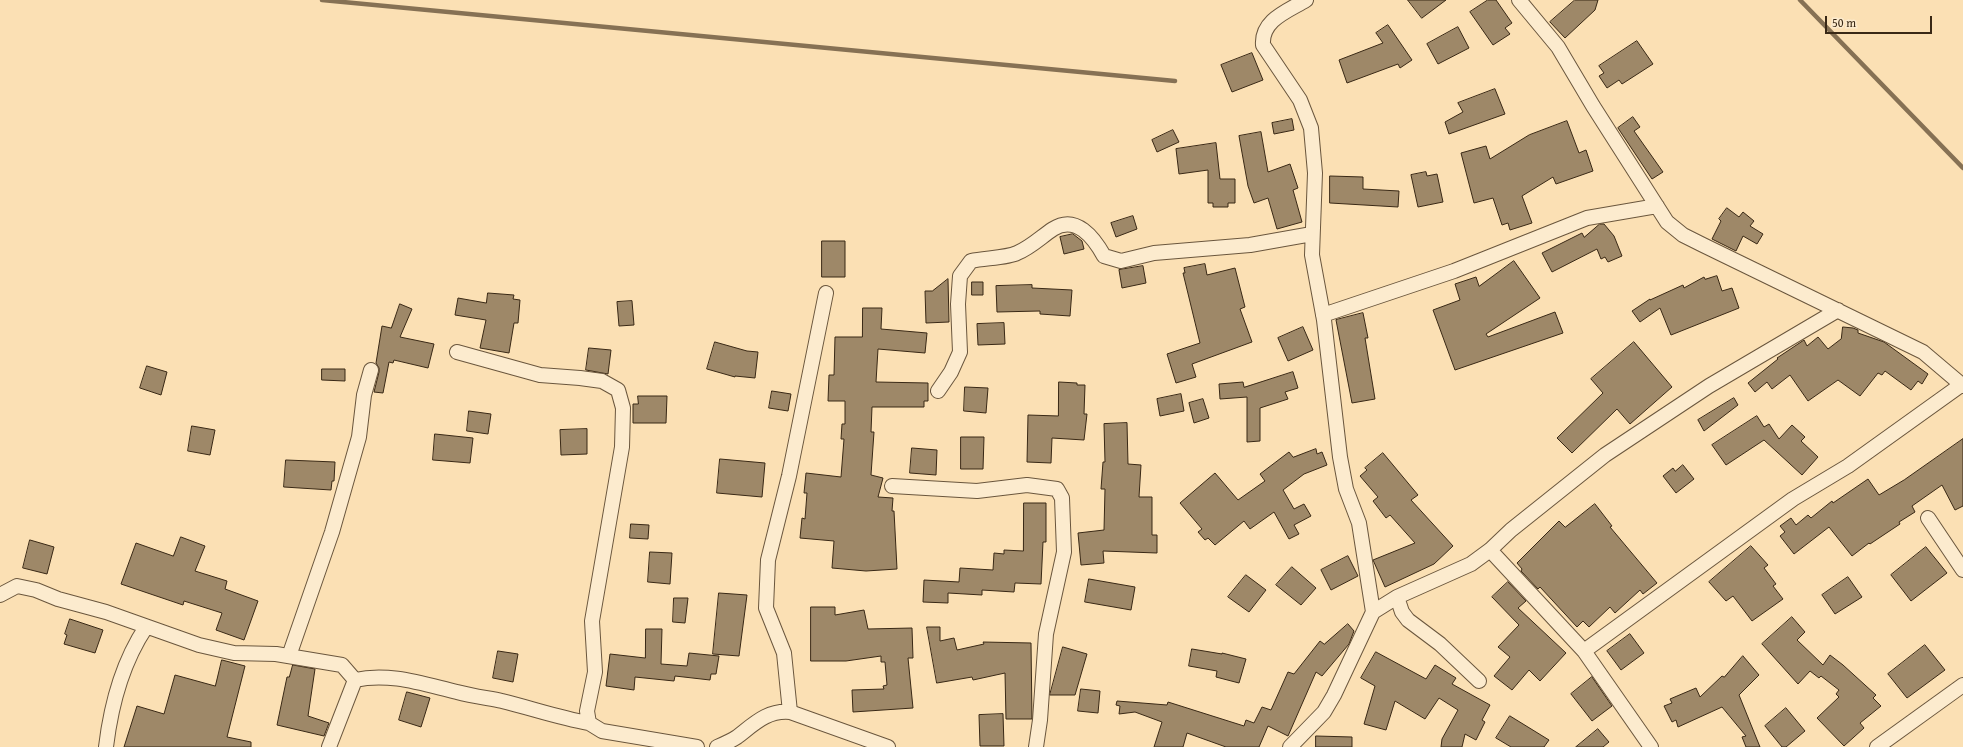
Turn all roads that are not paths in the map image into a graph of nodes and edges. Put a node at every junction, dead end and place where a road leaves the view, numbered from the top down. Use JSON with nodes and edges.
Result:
{"nodes":[{"id":1,"x":1306,"y":0,"type":"edge"},
{"id":2,"x":1519,"y":0,"type":"edge"},
{"id":3,"x":1657,"y":206,"type":"junction"},
{"id":4,"x":1312,"y":234,"type":"junction"},
{"id":5,"x":826,"y":293,"type":"dead end"},
{"id":6,"x":1838,"y":310,"type":"junction"},
{"id":7,"x":1323,"y":315,"type":"junction"},
{"id":8,"x":457,"y":352,"type":"dead end"},
{"id":9,"x":371,"y":370,"type":"dead end"},
{"id":10,"x":1962,"y":386,"type":"edge"},
{"id":11,"x":938,"y":391,"type":"dead end"},
{"id":12,"x":892,"y":486,"type":"dead end"},
{"id":13,"x":1928,"y":518,"type":"dead end"},
{"id":14,"x":1490,"y":550,"type":"junction"},
{"id":15,"x":1963,"y":570,"type":"edge"},
{"id":16,"x":0,"y":595,"type":"edge"},
{"id":17,"x":1397,"y":597,"type":"junction"},
{"id":18,"x":1372,"y":612,"type":"junction"},
{"id":19,"x":146,"y":627,"type":"junction"},
{"id":20,"x":1584,"y":651,"type":"junction"},
{"id":21,"x":289,"y":656,"type":"junction"},
{"id":22,"x":354,"y":680,"type":"junction"},
{"id":23,"x":1479,"y":681,"type":"dead end"},
{"id":24,"x":1963,"y":685,"type":"edge"},
{"id":25,"x":790,"y":712,"type":"junction"},
{"id":26,"x":588,"y":723,"type":"junction"},
{"id":27,"x":736,"y":743,"type":"edge"},
{"id":28,"x":106,"y":747,"type":"edge"},
{"id":29,"x":329,"y":747,"type":"edge"},
{"id":30,"x":697,"y":747,"type":"edge"},
{"id":31,"x":717,"y":747,"type":"edge"},
{"id":32,"x":888,"y":747,"type":"edge"},
{"id":33,"x":1036,"y":747,"type":"edge"},
{"id":34,"x":1290,"y":747,"type":"edge"},
{"id":35,"x":1651,"y":747,"type":"edge"},
{"id":36,"x":1877,"y":747,"type":"edge"}],
"edges":[{"from":1,"to":4,"type":"street"},
{"from":2,"to":3,"type":"street"},
{"from":3,"to":6,"type":"street"},
{"from":3,"to":7,"type":"street"},
{"from":4,"to":7,"type":"street"},
{"from":4,"to":11,"type":"street"},
{"from":5,"to":25,"type":"street"},
{"from":6,"to":10,"type":"street"},
{"from":6,"to":14,"type":"street"},
{"from":7,"to":18,"type":"street"},
{"from":8,"to":26,"type":"street"},
{"from":9,"to":21,"type":"street"},
{"from":10,"to":20,"type":"street"},
{"from":12,"to":33,"type":"street"},
{"from":13,"to":15,"type":"street"},
{"from":14,"to":17,"type":"street"},
{"from":14,"to":20,"type":"street"},
{"from":16,"to":19,"type":"street"},
{"from":17,"to":18,"type":"street"},
{"from":17,"to":23,"type":"street"},
{"from":18,"to":34,"type":"street"},
{"from":19,"to":21,"type":"street"},
{"from":19,"to":28,"type":"street"},
{"from":20,"to":35,"type":"street"},
{"from":21,"to":22,"type":"street"},
{"from":22,"to":26,"type":"street"},
{"from":22,"to":29,"type":"street"},
{"from":24,"to":36,"type":"street"},
{"from":25,"to":27,"type":"street"},
{"from":25,"to":32,"type":"street"},
{"from":26,"to":30,"type":"street"},
{"from":27,"to":31,"type":"street"}]}
